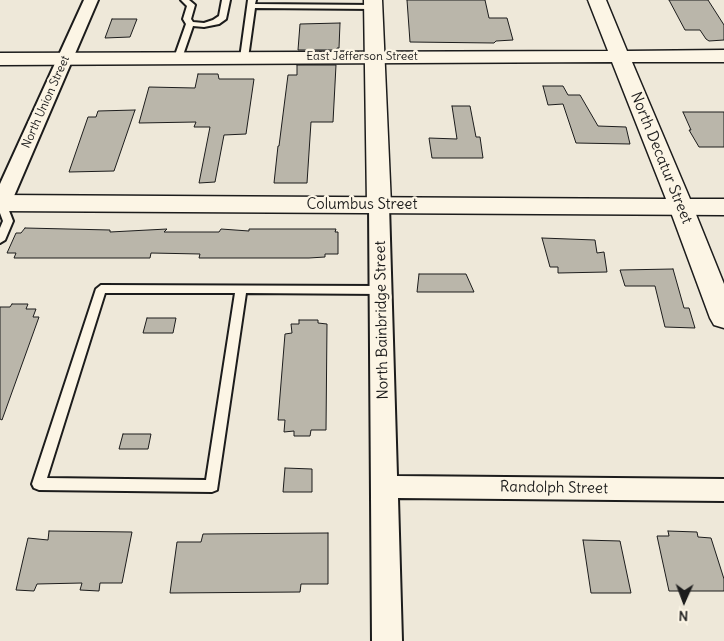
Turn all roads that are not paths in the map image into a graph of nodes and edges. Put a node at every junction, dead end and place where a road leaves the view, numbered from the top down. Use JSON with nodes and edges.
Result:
{"nodes":[{"id":1,"x":90,"y":0,"type":"edge"},
{"id":2,"x":186,"y":0,"type":"edge"},
{"id":3,"x":226,"y":0,"type":"edge"},
{"id":4,"x":329,"y":0,"type":"edge"},
{"id":5,"x":597,"y":0,"type":"edge"},
{"id":6,"x":252,"y":3,"type":"edge"},
{"id":7,"x":280,"y":3,"type":"edge"},
{"id":8,"x":373,"y":4,"type":"edge"},
{"id":9,"x":313,"y":7,"type":"junction"},
{"id":10,"x":190,"y":24,"type":"junction"},
{"id":11,"x":620,"y":56,"type":"junction"},
{"id":12,"x":724,"y":56,"type":"edge"},
{"id":13,"x":374,"y":57,"type":"junction"},
{"id":14,"x":66,"y":58,"type":"junction"},
{"id":15,"x":178,"y":58,"type":"junction"},
{"id":16,"x":244,"y":58,"type":"junction"},
{"id":17,"x":0,"y":59,"type":"edge"},
{"id":18,"x":0,"y":203,"type":"edge"},
{"id":19,"x":379,"y":205,"type":"junction"},
{"id":20,"x":681,"y":207,"type":"junction"},
{"id":21,"x":724,"y":207,"type":"edge"},
{"id":22,"x":0,"y":240,"type":"edge"},
{"id":23,"x":241,"y":289,"type":"junction"},
{"id":24,"x":381,"y":290,"type":"junction"},
{"id":25,"x":724,"y":318,"type":"edge"},
{"id":26,"x":385,"y":487,"type":"junction"},
{"id":27,"x":724,"y":490,"type":"edge"},
{"id":28,"x":387,"y":641,"type":"edge"}],
"edges":[{"from":1,"to":14,"type":"street","name":"North Union Street"},
{"from":2,"to":10,"type":"lane"},
{"from":3,"to":10,"type":"lane"},
{"from":4,"to":9,"type":"lane"},
{"from":5,"to":11,"type":"main road","name":"North Decatur Street"},
{"from":6,"to":7,"type":"lane"},
{"from":6,"to":16,"type":"lane"},
{"from":7,"to":9,"type":"lane"},
{"from":8,"to":9,"type":"lane"},
{"from":8,"to":13,"type":"main road","name":"North Bainbridge Street"},
{"from":10,"to":15,"type":"lane"},
{"from":11,"to":12,"type":"main road","name":"East Jefferson Street"},
{"from":11,"to":13,"type":"main road","name":"East Jefferson Street"},
{"from":11,"to":20,"type":"main road","name":"North Decatur Street"},
{"from":13,"to":16,"type":"main road","name":"East Jefferson Street"},
{"from":13,"to":19,"type":"main road","name":"North Bainbridge Street"},
{"from":14,"to":15,"type":"main road","name":"East Jefferson Street"},
{"from":14,"to":17,"type":"main road","name":"East Jefferson Street"},
{"from":14,"to":18,"type":"street","name":"North Union Street"},
{"from":15,"to":16,"type":"main road","name":"East Jefferson Street"},
{"from":18,"to":19,"type":"main road","name":"Columbus Street"},
{"from":18,"to":22,"type":"lane"},
{"from":19,"to":20,"type":"main road","name":"Columbus Street"},
{"from":19,"to":24,"type":"street","name":"North Bainbridge Street"},
{"from":20,"to":21,"type":"main road","name":"Columbus Street"},
{"from":20,"to":25,"type":"main road","name":"North Decatur Street"},
{"from":23,"to":23,"type":"lane"},
{"from":23,"to":24,"type":"lane"},
{"from":24,"to":26,"type":"street","name":"North Bainbridge Street"},
{"from":26,"to":27,"type":"street","name":"Randolph Street"},
{"from":26,"to":28,"type":"street","name":"North Bainbridge Street"}]}
